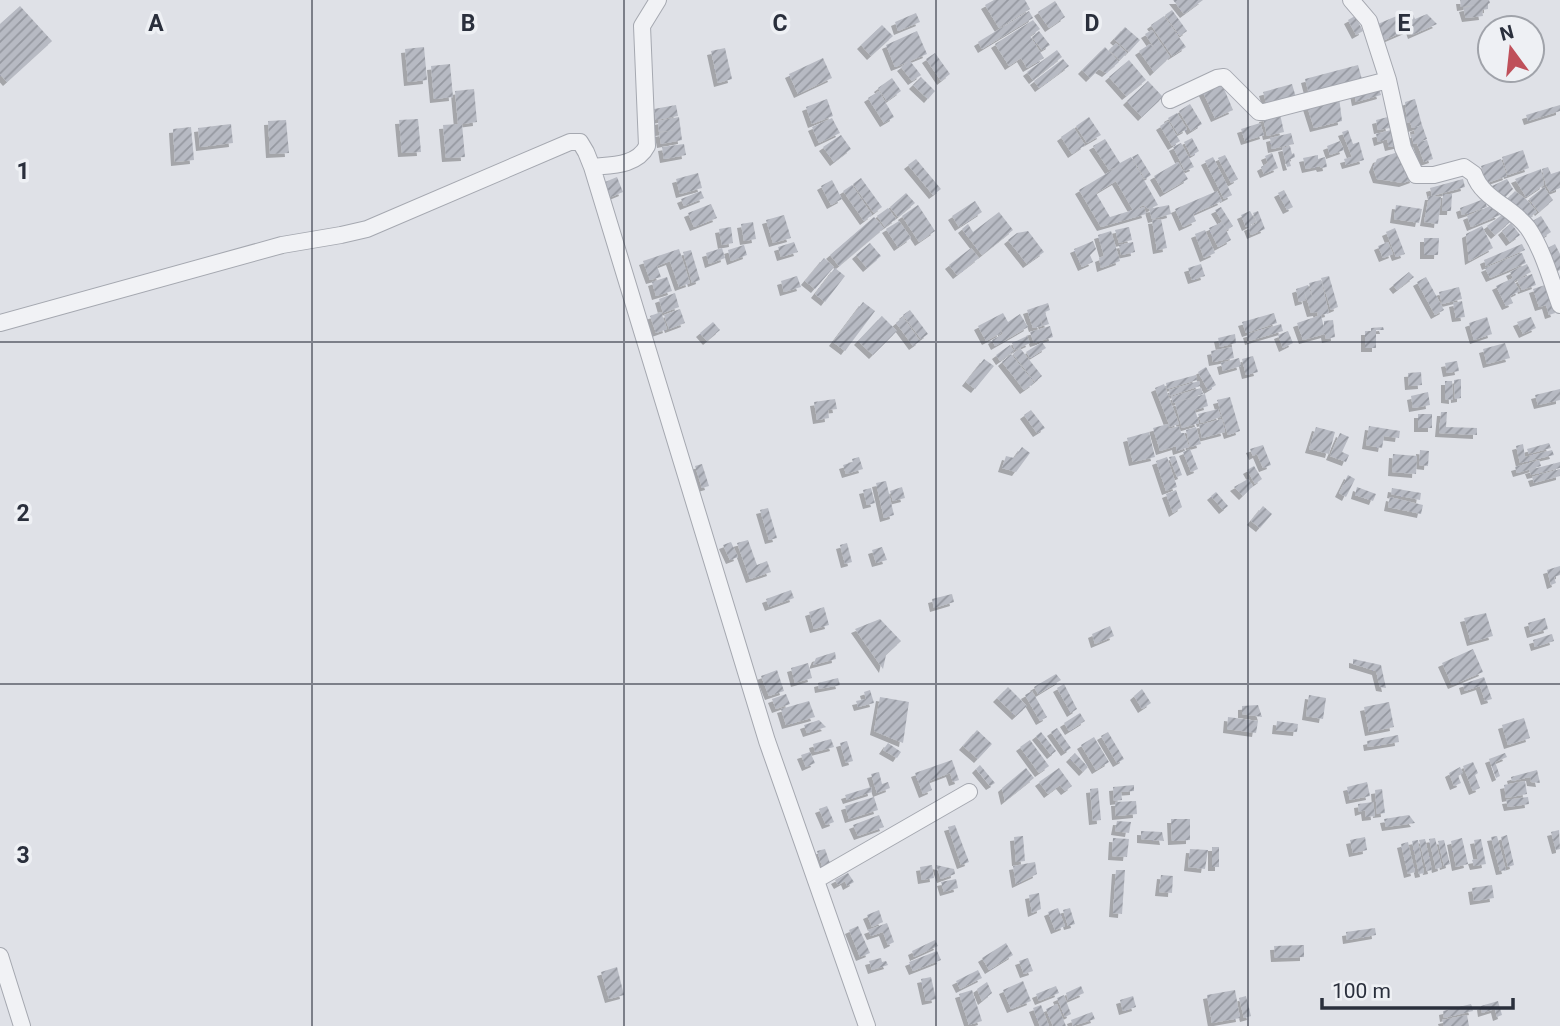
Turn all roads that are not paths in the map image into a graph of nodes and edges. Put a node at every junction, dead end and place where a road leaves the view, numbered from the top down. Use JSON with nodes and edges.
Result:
{"nodes":[{"id":1,"x":658,"y":0,"type":"edge"},
{"id":2,"x":1351,"y":0,"type":"edge"},
{"id":3,"x":1388,"y":80,"type":"junction"},
{"id":4,"x":1170,"y":100,"type":"dead end"},
{"id":5,"x":592,"y":167,"type":"junction"},
{"id":6,"x":1560,"y":305,"type":"edge"},
{"id":7,"x":0,"y":323,"type":"edge"},
{"id":8,"x":969,"y":792,"type":"dead end"},
{"id":9,"x":816,"y":880,"type":"junction"},
{"id":10,"x":0,"y":956,"type":"edge"},
{"id":11,"x":22,"y":1026,"type":"edge"},
{"id":12,"x":867,"y":1026,"type":"edge"}],
"edges":[{"from":1,"to":5,"type":"street"},
{"from":2,"to":3,"type":"street"},
{"from":3,"to":4,"type":"street"},
{"from":3,"to":6,"type":"street"},
{"from":5,"to":7,"type":"street"},
{"from":5,"to":9,"type":"street"},
{"from":8,"to":9,"type":"street"},
{"from":9,"to":12,"type":"street"},
{"from":10,"to":11,"type":"street"}]}
